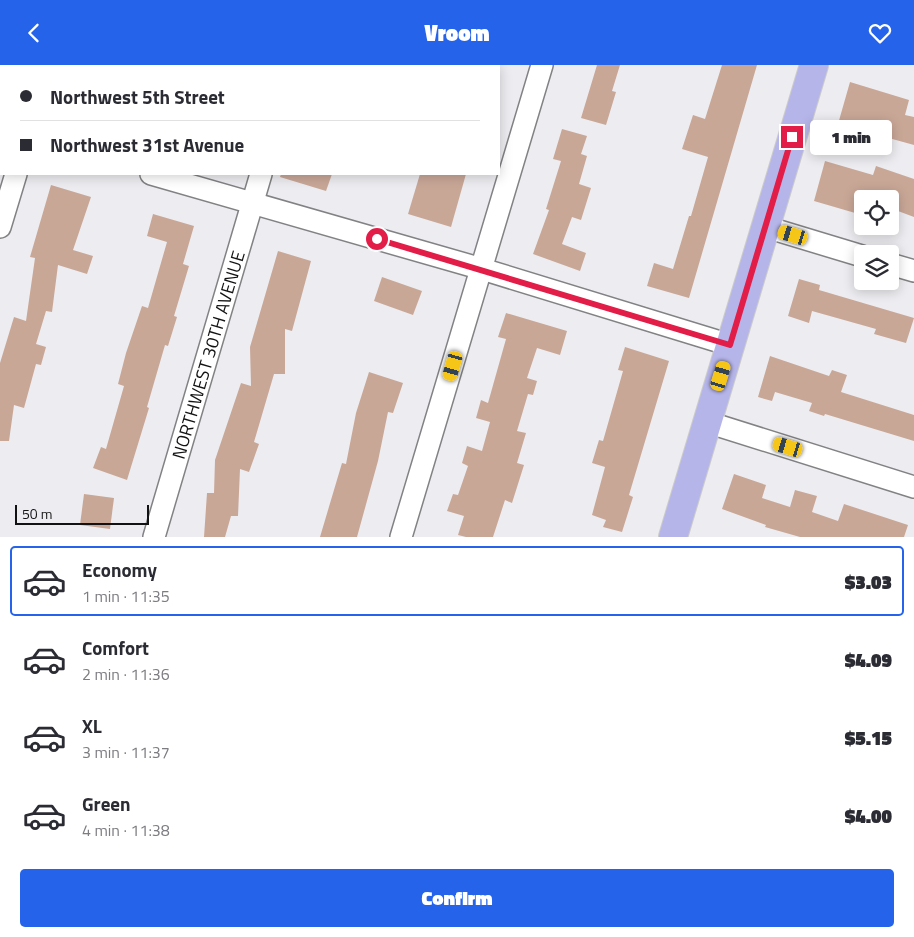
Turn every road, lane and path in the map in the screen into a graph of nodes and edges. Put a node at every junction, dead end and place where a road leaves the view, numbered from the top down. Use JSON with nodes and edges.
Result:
{"nodes":[{"id":1,"x":542,"y":65,"type":"edge"},
{"id":2,"x":814,"y":65,"type":"edge"},
{"id":3,"x":16,"y":175,"type":"edge"},
{"id":4,"x":155,"y":175,"type":"edge"},
{"id":5,"x":261,"y":175,"type":"edge"},
{"id":6,"x":253,"y":203,"type":"junction"},
{"id":7,"x":0,"y":227,"type":"edge"},
{"id":8,"x":766,"y":227,"type":"junction"},
{"id":9,"x":854,"y":254,"type":"edge"},
{"id":10,"x":899,"y":267,"type":"edge"},
{"id":11,"x":482,"y":269,"type":"junction"},
{"id":12,"x":914,"y":271,"type":"edge"},
{"id":13,"x":730,"y":345,"type":"junction"},
{"id":14,"x":707,"y":422,"type":"junction"},
{"id":15,"x":914,"y":487,"type":"edge"},
{"id":16,"x":154,"y":537,"type":"edge"},
{"id":17,"x":401,"y":537,"type":"edge"},
{"id":18,"x":672,"y":537,"type":"edge"}],
"edges":[{"from":1,"to":11,"type":"street"},
{"from":2,"to":8,"type":"main road"},
{"from":3,"to":7,"type":"street"},
{"from":4,"to":6,"type":"street"},
{"from":5,"to":6,"type":"street","name":"NORTHWEST 30TH AVENUE"},
{"from":6,"to":11,"type":"street"},
{"from":6,"to":16,"type":"street","name":"NORTHWEST 30TH AVENUE"},
{"from":8,"to":9,"type":"street"},
{"from":8,"to":13,"type":"main road"},
{"from":10,"to":12,"type":"street"},
{"from":11,"to":13,"type":"street"},
{"from":11,"to":17,"type":"street"},
{"from":13,"to":14,"type":"main road"},
{"from":14,"to":15,"type":"street"},
{"from":14,"to":18,"type":"main road"}]}
